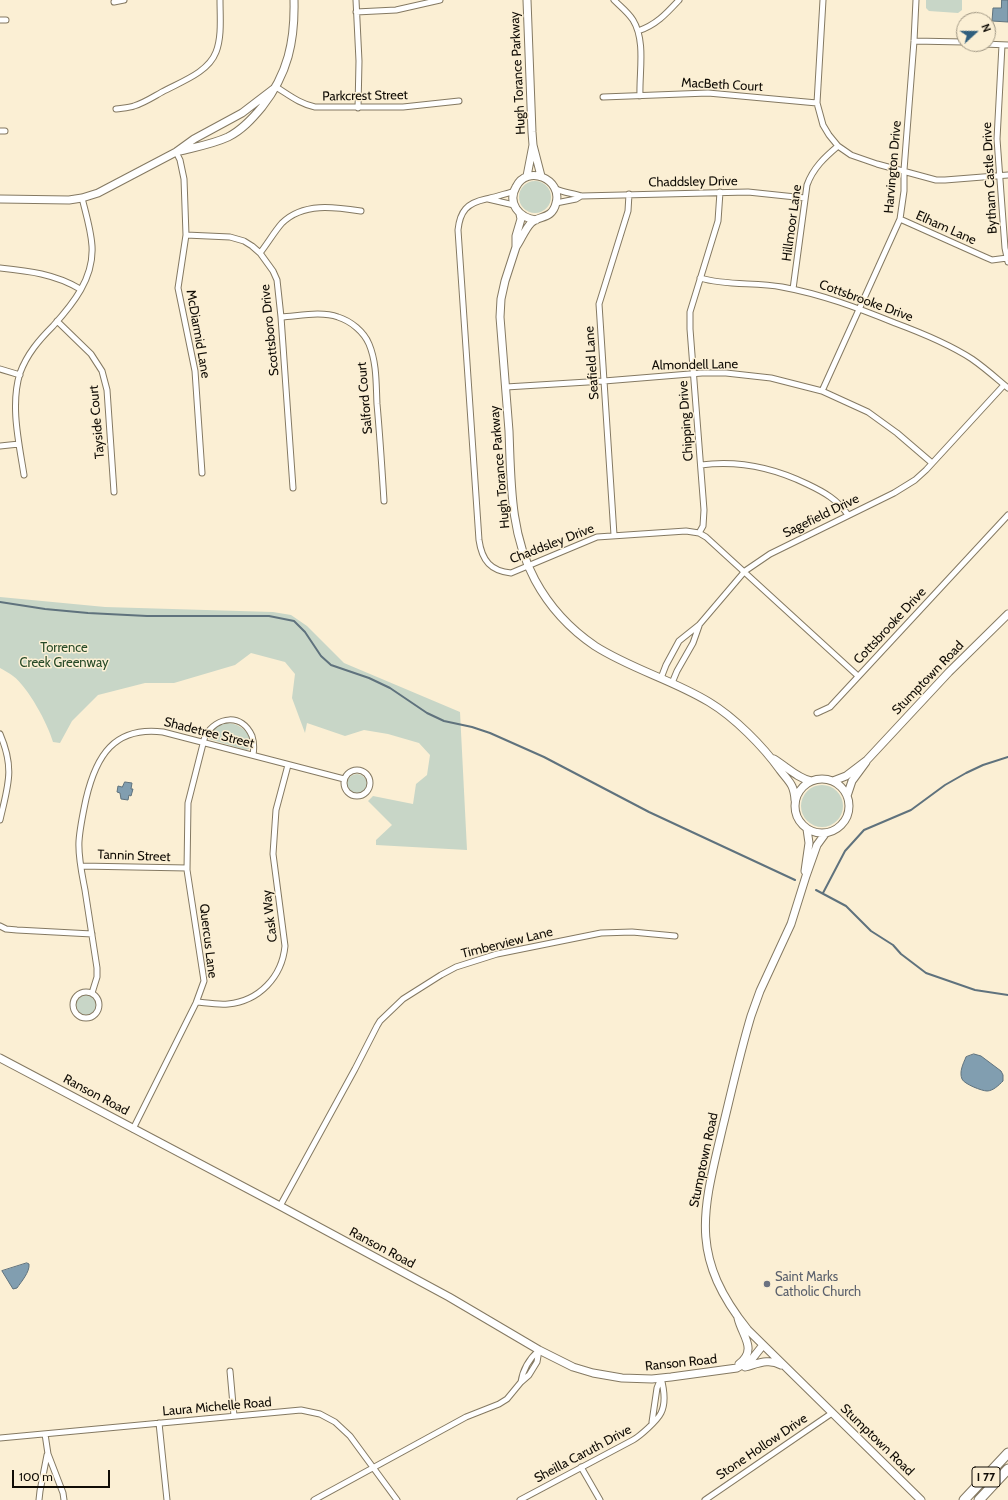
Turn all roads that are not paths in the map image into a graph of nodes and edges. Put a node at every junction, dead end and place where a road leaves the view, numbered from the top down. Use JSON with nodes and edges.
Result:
{"nodes":[{"id":1,"x":124,"y":0,"type":"edge"},
{"id":2,"x":220,"y":0,"type":"edge"},
{"id":3,"x":294,"y":0,"type":"edge"},
{"id":4,"x":356,"y":0,"type":"edge"},
{"id":5,"x":440,"y":0,"type":"edge"},
{"id":6,"x":526,"y":0,"type":"edge"},
{"id":7,"x":614,"y":0,"type":"edge"},
{"id":8,"x":679,"y":0,"type":"edge"},
{"id":9,"x":823,"y":0,"type":"edge"},
{"id":10,"x":916,"y":0,"type":"edge"},
{"id":11,"x":114,"y":2,"type":"dead end"},
{"id":12,"x":356,"y":12,"type":"junction"},
{"id":13,"x":638,"y":31,"type":"junction"},
{"id":14,"x":914,"y":41,"type":"junction"},
{"id":15,"x":956,"y":42,"type":"edge"},
{"id":16,"x":1005,"y":45,"type":"edge"},
{"id":17,"x":276,"y":87,"type":"junction"},
{"id":18,"x":640,"y":96,"type":"junction"},
{"id":19,"x":602,"y":97,"type":"dead end"},
{"id":20,"x":459,"y":101,"type":"dead end"},
{"id":21,"x":817,"y":103,"type":"junction"},
{"id":22,"x":116,"y":108,"type":"dead end"},
{"id":23,"x":358,"y":108,"type":"junction"},
{"id":24,"x":534,"y":145,"type":"junction"},
{"id":25,"x":838,"y":146,"type":"junction"},
{"id":26,"x":176,"y":152,"type":"junction"},
{"id":27,"x":904,"y":170,"type":"junction"},
{"id":28,"x":1008,"y":175,"type":"edge"},
{"id":29,"x":527,"y":176,"type":"junction"},
{"id":30,"x":541,"y":176,"type":"junction"},
{"id":31,"x":1000,"y":176,"type":"junction"},
{"id":32,"x":556,"y":189,"type":"junction"},
{"id":33,"x":513,"y":192,"type":"junction"},
{"id":34,"x":720,"y":192,"type":"junction"},
{"id":35,"x":629,"y":194,"type":"junction"},
{"id":36,"x":581,"y":196,"type":"junction"},
{"id":37,"x":82,"y":198,"type":"junction"},
{"id":38,"x":806,"y":198,"type":"junction"},
{"id":39,"x":0,"y":199,"type":"edge"},
{"id":40,"x":488,"y":199,"type":"junction"},
{"id":41,"x":556,"y":203,"type":"junction"},
{"id":42,"x":514,"y":205,"type":"junction"},
{"id":43,"x":361,"y":211,"type":"dead end"},
{"id":44,"x":520,"y":214,"type":"junction"},
{"id":45,"x":900,"y":219,"type":"junction"},
{"id":46,"x":536,"y":220,"type":"junction"},
{"id":47,"x":186,"y":235,"type":"junction"},
{"id":48,"x":516,"y":247,"type":"junction"},
{"id":49,"x":260,"y":253,"type":"junction"},
{"id":50,"x":1007,"y":260,"type":"edge"},
{"id":51,"x":0,"y":268,"type":"edge"},
{"id":52,"x":700,"y":278,"type":"junction"},
{"id":53,"x":80,"y":289,"type":"junction"},
{"id":54,"x":793,"y":289,"type":"junction"},
{"id":55,"x":859,"y":309,"type":"junction"},
{"id":56,"x":281,"y":317,"type":"junction"},
{"id":57,"x":57,"y":321,"type":"junction"},
{"id":58,"x":0,"y":369,"type":"edge"},
{"id":59,"x":694,"y":373,"type":"junction"},
{"id":60,"x":20,"y":375,"type":"junction"},
{"id":61,"x":604,"y":381,"type":"junction"},
{"id":62,"x":506,"y":387,"type":"junction"},
{"id":63,"x":1006,"y":387,"type":"edge"},
{"id":64,"x":822,"y":391,"type":"junction"},
{"id":65,"x":19,"y":444,"type":"junction"},
{"id":66,"x":0,"y":446,"type":"edge"},
{"id":67,"x":932,"y":463,"type":"junction"},
{"id":68,"x":701,"y":465,"type":"junction"},
{"id":69,"x":202,"y":473,"type":"dead end"},
{"id":70,"x":24,"y":475,"type":"dead end"},
{"id":71,"x":293,"y":488,"type":"dead end"},
{"id":72,"x":114,"y":492,"type":"dead end"},
{"id":73,"x":384,"y":501,"type":"dead end"},
{"id":74,"x":848,"y":515,"type":"junction"},
{"id":75,"x":1008,"y":515,"type":"edge"},
{"id":76,"x":699,"y":533,"type":"junction"},
{"id":77,"x":614,"y":536,"type":"junction"},
{"id":78,"x":528,"y":566,"type":"junction"},
{"id":79,"x":745,"y":571,"type":"junction"},
{"id":80,"x":1008,"y":614,"type":"edge"},
{"id":81,"x":699,"y":625,"type":"junction"},
{"id":82,"x":858,"y":676,"type":"junction"},
{"id":83,"x":660,"y":678,"type":"junction"},
{"id":84,"x":672,"y":683,"type":"junction"},
{"id":85,"x":817,"y":713,"type":"dead end"},
{"id":86,"x":0,"y":734,"type":"edge"},
{"id":87,"x":204,"y":742,"type":"junction"},
{"id":88,"x":253,"y":755,"type":"junction"},
{"id":89,"x":773,"y":758,"type":"junction"},
{"id":90,"x":866,"y":760,"type":"junction"},
{"id":91,"x":288,"y":765,"type":"junction"},
{"id":92,"x":344,"y":779,"type":"junction"},
{"id":93,"x":811,"y":781,"type":"junction"},
{"id":94,"x":833,"y":781,"type":"junction"},
{"id":95,"x":3,"y":793,"type":"edge"},
{"id":96,"x":847,"y":796,"type":"junction"},
{"id":97,"x":795,"y":800,"type":"junction"},
{"id":98,"x":0,"y":820,"type":"edge"},
{"id":99,"x":807,"y":829,"type":"junction"},
{"id":100,"x":824,"y":834,"type":"junction"},
{"id":101,"x":81,"y":866,"type":"junction"},
{"id":102,"x":187,"y":868,"type":"junction"},
{"id":103,"x":806,"y":876,"type":"junction"},
{"id":104,"x":0,"y":926,"type":"edge"},
{"id":105,"x":92,"y":934,"type":"junction"},
{"id":106,"x":675,"y":936,"type":"dead end"},
{"id":107,"x":92,"y":993,"type":"junction"},
{"id":108,"x":197,"y":1002,"type":"junction"},
{"id":109,"x":0,"y":1058,"type":"edge"},
{"id":110,"x":133,"y":1129,"type":"junction"},
{"id":111,"x":280,"y":1206,"type":"junction"},
{"id":112,"x":737,"y":1316,"type":"junction"},
{"id":113,"x":763,"y":1346,"type":"junction"},
{"id":114,"x":539,"y":1350,"type":"junction"},
{"id":115,"x":733,"y":1369,"type":"junction"},
{"id":116,"x":788,"y":1370,"type":"junction"},
{"id":117,"x":230,"y":1371,"type":"dead end"},
{"id":118,"x":662,"y":1378,"type":"junction"},
{"id":119,"x":832,"y":1412,"type":"junction"},
{"id":120,"x":234,"y":1416,"type":"junction"},
{"id":121,"x":159,"y":1423,"type":"junction"},
{"id":122,"x":45,"y":1434,"type":"junction"},
{"id":123,"x":0,"y":1438,"type":"edge"},
{"id":124,"x":1008,"y":1453,"type":"edge"},
{"id":125,"x":48,"y":1454,"type":"junction"},
{"id":126,"x":581,"y":1467,"type":"junction"},
{"id":127,"x":373,"y":1468,"type":"junction"},
{"id":128,"x":1008,"y":1469,"type":"edge"},
{"id":129,"x":39,"y":1500,"type":"edge"},
{"id":130,"x":64,"y":1500,"type":"edge"},
{"id":131,"x":167,"y":1500,"type":"edge"},
{"id":132,"x":314,"y":1500,"type":"edge"},
{"id":133,"x":397,"y":1500,"type":"edge"},
{"id":134,"x":520,"y":1500,"type":"edge"},
{"id":135,"x":600,"y":1500,"type":"edge"},
{"id":136,"x":705,"y":1500,"type":"edge"},
{"id":137,"x":921,"y":1500,"type":"edge"},
{"id":138,"x":964,"y":1500,"type":"edge"},
{"id":139,"x":979,"y":1500,"type":"edge"}],
"edges":[{"from":1,"to":11,"type":"street"},
{"from":2,"to":22,"type":"street"},
{"from":3,"to":17,"type":"street"},
{"from":4,"to":12,"type":"street"},
{"from":5,"to":12,"type":"street"},
{"from":6,"to":24,"type":"street","name":"Hugh Torance Parkway"},
{"from":7,"to":13,"type":"street"},
{"from":8,"to":13,"type":"street"},
{"from":9,"to":21,"type":"street"},
{"from":10,"to":14,"type":"street","name":"Harvington Drive"},
{"from":12,"to":23,"type":"street"},
{"from":13,"to":18,"type":"street"},
{"from":14,"to":15,"type":"street"},
{"from":14,"to":27,"type":"street","name":"Harvington Drive"},
{"from":16,"to":31,"type":"street","name":"Bytham Castle Drive"},
{"from":17,"to":23,"type":"street","name":"Parkcrest Street"},
{"from":17,"to":26,"type":"street"},
{"from":17,"to":26,"type":"street"},
{"from":18,"to":19,"type":"street","name":"MacBeth Court"},
{"from":18,"to":21,"type":"street","name":"MacBeth Court"},
{"from":20,"to":23,"type":"street","name":"Parkcrest Street"},
{"from":21,"to":25,"type":"street"},
{"from":24,"to":29,"type":"street","name":"Hugh Torance Parkway"},
{"from":24,"to":30,"type":"street","name":"Hugh Torance Parkway"},
{"from":25,"to":27,"type":"street"},
{"from":25,"to":38,"type":"street","name":"Hillmoor Lane"},
{"from":26,"to":37,"type":"street"},
{"from":26,"to":47,"type":"street","name":"McDiarmid Lane"},
{"from":27,"to":31,"type":"street"},
{"from":27,"to":45,"type":"street","name":"Harvington Drive"},
{"from":28,"to":31,"type":"street"},
{"from":29,"to":30,"type":"street"},
{"from":29,"to":33,"type":"street"},
{"from":30,"to":32,"type":"street"},
{"from":31,"to":50,"type":"street","name":"Bytham Castle Drive"},
{"from":32,"to":36,"type":"street","name":"Chaddsley Drive"},
{"from":32,"to":41,"type":"street"},
{"from":33,"to":40,"type":"street","name":"Chaddsley Drive"},
{"from":33,"to":42,"type":"street"},
{"from":34,"to":35,"type":"street","name":"Chaddsley Drive"},
{"from":34,"to":38,"type":"street","name":"Chaddsley Drive"},
{"from":34,"to":52,"type":"street","name":"Chipping Drive"},
{"from":35,"to":36,"type":"street","name":"Chaddsley Drive"},
{"from":35,"to":61,"type":"street","name":"Seafield Lane"},
{"from":36,"to":41,"type":"street","name":"Chaddsley Drive"},
{"from":37,"to":39,"type":"street"},
{"from":37,"to":53,"type":"street"},
{"from":38,"to":54,"type":"street","name":"Hillmoor Lane"},
{"from":40,"to":42,"type":"street"},
{"from":40,"to":78,"type":"street","name":"Chaddsley Drive"},
{"from":41,"to":46,"type":"street","name":"Hugh Torance Parkway"},
{"from":42,"to":44,"type":"street"},
{"from":43,"to":49,"type":"street"},
{"from":44,"to":46,"type":"street"},
{"from":44,"to":48,"type":"street","name":"Hugh Torance Parkway"},
{"from":45,"to":50,"type":"street","name":"Elham Lane"},
{"from":45,"to":55,"type":"street","name":"Harvington Drive"},
{"from":46,"to":48,"type":"street","name":"Hugh Torance Parkway"},
{"from":47,"to":49,"type":"street","name":"Scottsboro Drive"},
{"from":47,"to":69,"type":"street","name":"McDiarmid Lane"},
{"from":48,"to":62,"type":"street","name":"Hugh Torance Parkway"},
{"from":49,"to":56,"type":"street","name":"Scottsboro Drive"},
{"from":51,"to":53,"type":"street"},
{"from":52,"to":54,"type":"street","name":"Cottsbrooke Drive"},
{"from":52,"to":59,"type":"street","name":"Chipping Drive"},
{"from":53,"to":57,"type":"street"},
{"from":54,"to":55,"type":"street","name":"Cottsbrooke Drive"},
{"from":55,"to":63,"type":"street","name":"Cottsbrooke Drive"},
{"from":55,"to":64,"type":"street","name":"Harvington Drive"},
{"from":56,"to":71,"type":"street","name":"Scottsboro Drive"},
{"from":56,"to":73,"type":"street","name":"Salford Court"},
{"from":57,"to":60,"type":"street"},
{"from":57,"to":72,"type":"street","name":"Tayside Court"},
{"from":58,"to":60,"type":"street"},
{"from":59,"to":61,"type":"street","name":"Almondell Lane"},
{"from":59,"to":64,"type":"street","name":"Almondell Lane"},
{"from":59,"to":68,"type":"street","name":"Chipping Drive"},
{"from":60,"to":65,"type":"street"},
{"from":61,"to":62,"type":"street","name":"Almondell Lane"},
{"from":61,"to":77,"type":"street","name":"Seafield Lane"},
{"from":62,"to":78,"type":"street","name":"Hugh Torance Parkway"},
{"from":63,"to":67,"type":"street","name":"Sagefield Drive"},
{"from":64,"to":67,"type":"street","name":"Almondell Lane"},
{"from":65,"to":66,"type":"street"},
{"from":65,"to":70,"type":"street"},
{"from":67,"to":74,"type":"street","name":"Sagefield Drive"},
{"from":68,"to":74,"type":"street"},
{"from":68,"to":76,"type":"street","name":"Chipping Drive"},
{"from":74,"to":79,"type":"street","name":"Sagefield Drive"},
{"from":75,"to":82,"type":"street","name":"Cottsbrooke Drive"},
{"from":76,"to":77,"type":"street","name":"Chaddsley Drive"},
{"from":76,"to":79,"type":"street","name":"Chaddsley Drive"},
{"from":77,"to":78,"type":"street","name":"Chaddsley Drive"},
{"from":78,"to":83,"type":"street","name":"Hugh Torance Parkway"},
{"from":79,"to":81,"type":"street","name":"Sagefield Drive"},
{"from":79,"to":82,"type":"street","name":"Chaddsley Drive"},
{"from":80,"to":90,"type":"street","name":"Stumptown Road"},
{"from":81,"to":83,"type":"street","name":"Sagefield Drive"},
{"from":81,"to":84,"type":"street"},
{"from":82,"to":85,"type":"street","name":"Cottsbrooke Drive"},
{"from":83,"to":84,"type":"street","name":"Hugh Torance Parkway"},
{"from":84,"to":89,"type":"street","name":"Hugh Torance Parkway"},
{"from":86,"to":95,"type":"street"},
{"from":87,"to":88,"type":"street","name":"Shadetree Street"},
{"from":87,"to":88,"type":"street","name":"Quercus Lane"},
{"from":87,"to":101,"type":"street","name":"Shadetree Street"},
{"from":87,"to":102,"type":"street","name":"Quercus Lane"},
{"from":88,"to":91,"type":"street","name":"Shadetree Street"},
{"from":89,"to":93,"type":"street","name":"Hugh Torance Parkway"},
{"from":89,"to":97,"type":"street","name":"Hugh Torance Parkway"},
{"from":90,"to":94,"type":"street","name":"Stumptown Road"},
{"from":90,"to":96,"type":"street","name":"Stumptown Road"},
{"from":91,"to":92,"type":"street","name":"Shadetree Street"},
{"from":91,"to":108,"type":"street","name":"Cask Way"},
{"from":92,"to":92,"type":"street"},
{"from":93,"to":94,"type":"street"},
{"from":93,"to":97,"type":"street"},
{"from":94,"to":96,"type":"street"},
{"from":95,"to":98,"type":"street"},
{"from":96,"to":100,"type":"street"},
{"from":97,"to":99,"type":"street"},
{"from":99,"to":100,"type":"street"},
{"from":99,"to":103,"type":"street","name":"Stumptown Road"},
{"from":100,"to":103,"type":"street","name":"Stumptown Road"},
{"from":101,"to":102,"type":"street","name":"Tannin Street"},
{"from":101,"to":105,"type":"street","name":"Shadetree Street"},
{"from":102,"to":108,"type":"street","name":"Quercus Lane"},
{"from":103,"to":112,"type":"street","name":"Stumptown Road"},
{"from":104,"to":105,"type":"street"},
{"from":105,"to":107,"type":"street","name":"Shadetree Street"},
{"from":106,"to":111,"type":"street","name":"Timberview Lane"},
{"from":107,"to":107,"type":"street"},
{"from":108,"to":110,"type":"street","name":"Quercus Lane"},
{"from":109,"to":110,"type":"street","name":"Ranson Road"},
{"from":110,"to":111,"type":"street","name":"Ranson Road"},
{"from":111,"to":114,"type":"street","name":"Ranson Road"},
{"from":112,"to":113,"type":"street","name":"Stumptown Road"},
{"from":112,"to":115,"type":"street"},
{"from":113,"to":115,"type":"street","name":"Ranson Road"},
{"from":113,"to":116,"type":"street","name":"Stumptown Road"},
{"from":114,"to":118,"type":"street","name":"Ranson Road"},
{"from":114,"to":127,"type":"street"},
{"from":115,"to":116,"type":"street"},
{"from":115,"to":118,"type":"street","name":"Ranson Road"},
{"from":116,"to":119,"type":"street","name":"Stumptown Road"},
{"from":117,"to":120,"type":"street"},
{"from":118,"to":126,"type":"street","name":"Sheilla Caruth Drive"},
{"from":119,"to":136,"type":"street","name":"Stone Hollow Drive"},
{"from":119,"to":137,"type":"street","name":"Stumptown Road"},
{"from":120,"to":121,"type":"street","name":"Laura Michelle Road"},
{"from":120,"to":127,"type":"street","name":"Laura Michelle Road"},
{"from":121,"to":122,"type":"street","name":"Laura Michelle Road"},
{"from":121,"to":131,"type":"street"},
{"from":122,"to":123,"type":"street","name":"Laura Michelle Road"},
{"from":122,"to":125,"type":"street"},
{"from":124,"to":138,"type":"highway","number":"I 77"},
{"from":125,"to":129,"type":"street"},
{"from":125,"to":130,"type":"street"},
{"from":126,"to":134,"type":"street","name":"Sheilla Caruth Drive"},
{"from":126,"to":135,"type":"street"},
{"from":127,"to":132,"type":"street"},
{"from":127,"to":133,"type":"street","name":"Laura Michelle Road"},
{"from":128,"to":139,"type":"highway","number":"I 77"}]}
